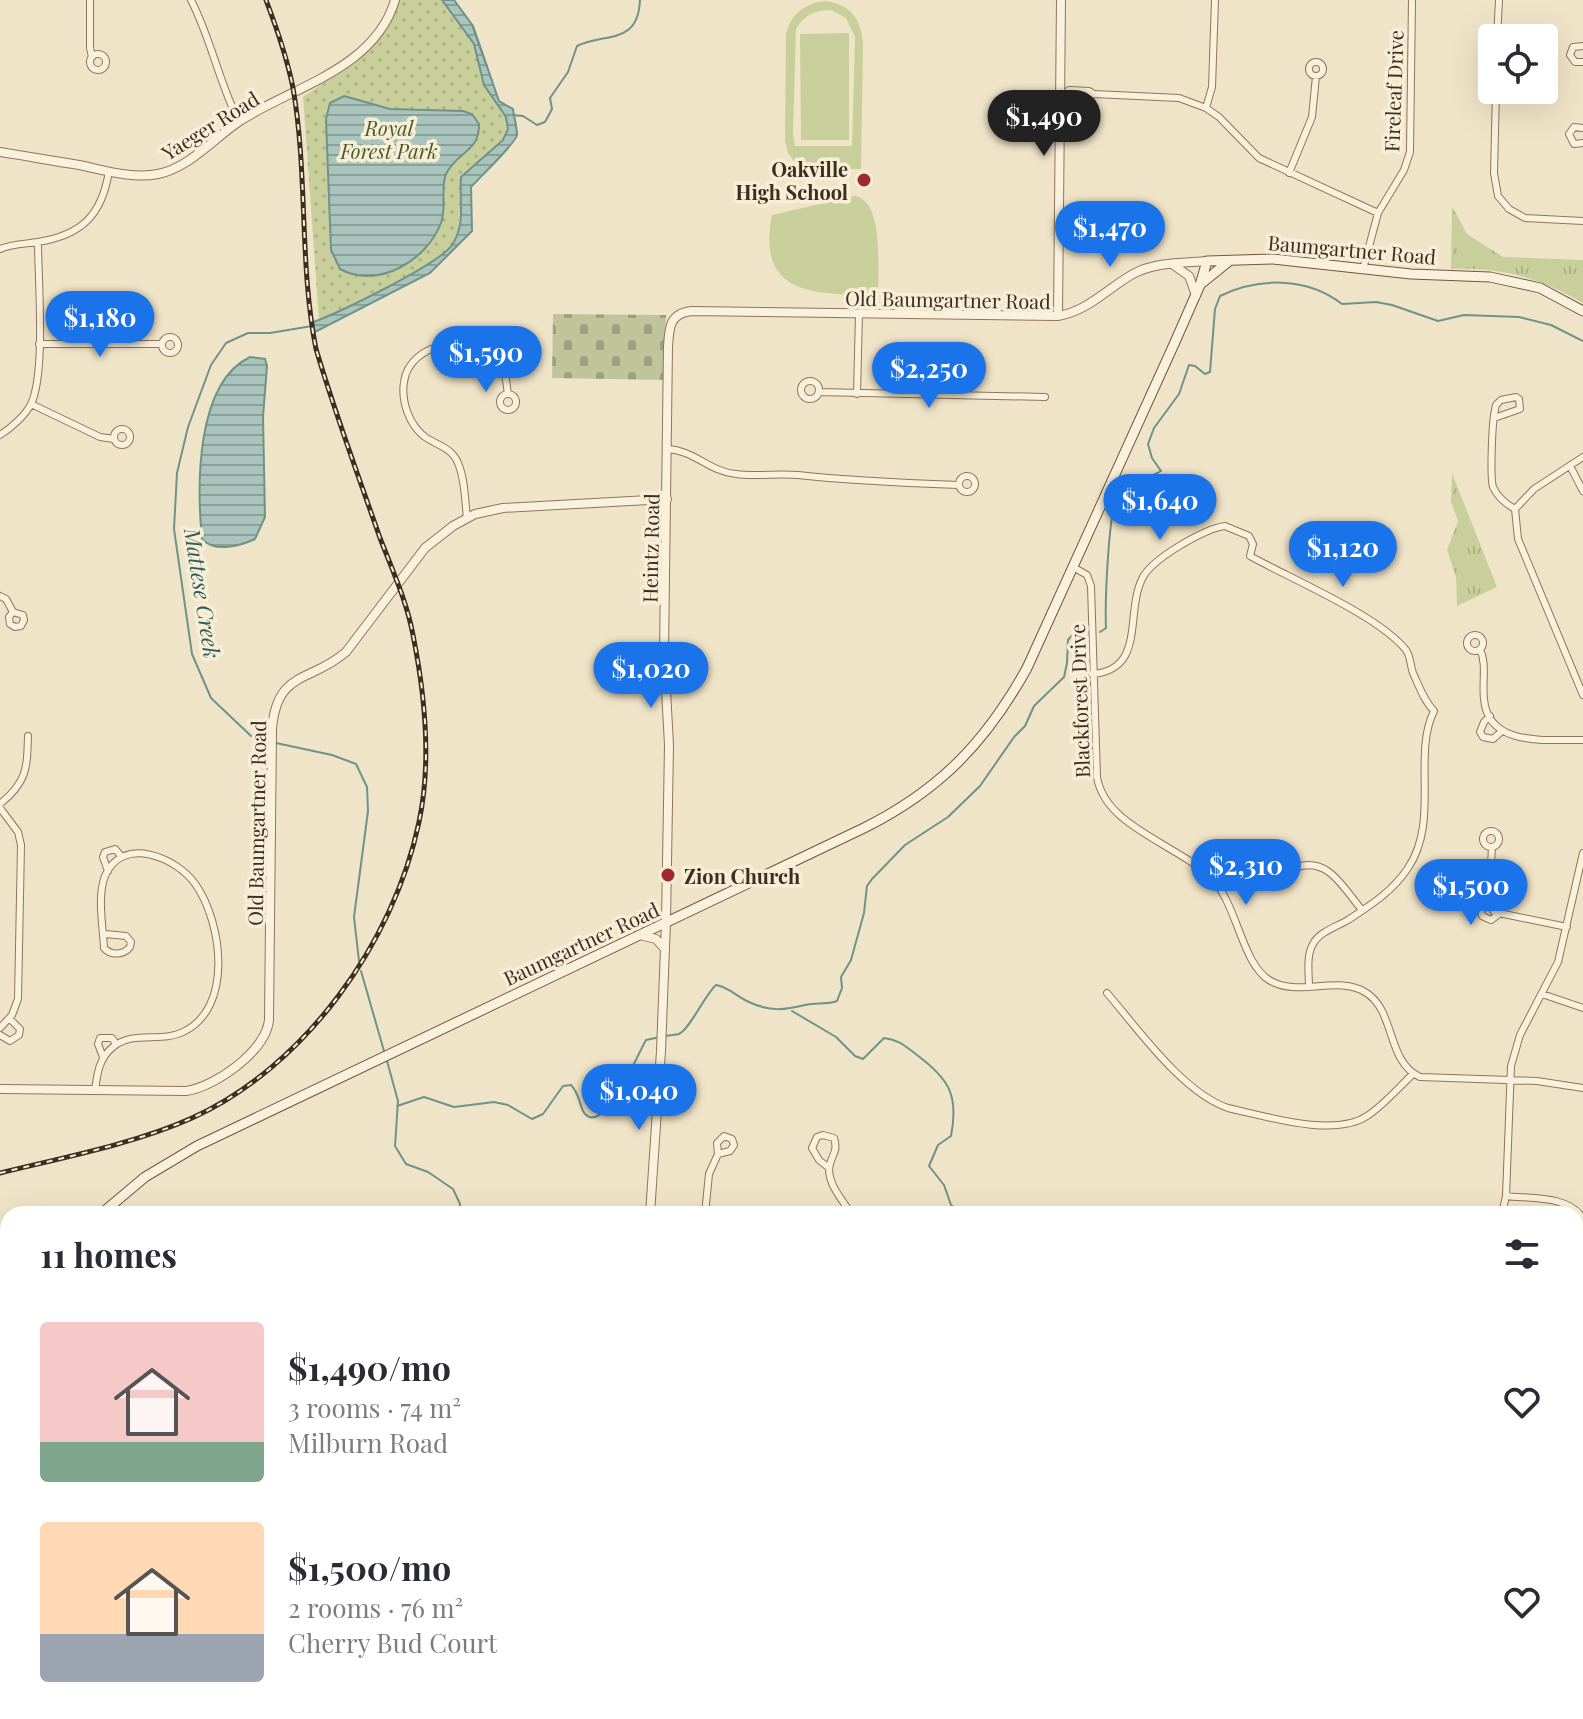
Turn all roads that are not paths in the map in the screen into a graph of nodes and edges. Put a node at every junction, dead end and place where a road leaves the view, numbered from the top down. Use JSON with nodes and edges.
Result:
{"nodes":[{"id":1,"x":90,"y":0,"type":"edge"},
{"id":2,"x":191,"y":0,"type":"edge"},
{"id":3,"x":395,"y":0,"type":"edge"},
{"id":4,"x":1061,"y":0,"type":"edge"},
{"id":5,"x":1215,"y":0,"type":"edge"},
{"id":6,"x":1412,"y":0,"type":"edge"},
{"id":7,"x":1499,"y":0,"type":"edge"},
{"id":8,"x":1498,"y":24,"type":"edge"},
{"id":9,"x":1583,"y":46,"type":"edge"},
{"id":10,"x":92,"y":57,"type":"dead end"},
{"id":11,"x":1583,"y":62,"type":"edge"},
{"id":12,"x":1316,"y":76,"type":"dead end"},
{"id":13,"x":1063,"y":94,"type":"junction"},
{"id":14,"x":1496,"y":104,"type":"edge"},
{"id":15,"x":1206,"y":108,"type":"junction"},
{"id":16,"x":239,"y":122,"type":"junction"},
{"id":17,"x":1583,"y":128,"type":"edge"},
{"id":18,"x":1583,"y":143,"type":"edge"},
{"id":19,"x":0,"y":152,"type":"edge"},
{"id":20,"x":109,"y":171,"type":"junction"},
{"id":21,"x":1289,"y":173,"type":"junction"},
{"id":22,"x":1378,"y":213,"type":"junction"},
{"id":23,"x":1583,"y":221,"type":"edge"},
{"id":24,"x":38,"y":242,"type":"junction"},
{"id":25,"x":0,"y":249,"type":"edge"},
{"id":26,"x":1230,"y":260,"type":"junction"},
{"id":27,"x":1207,"y":261,"type":"junction"},
{"id":28,"x":1171,"y":264,"type":"junction"},
{"id":29,"x":1363,"y":269,"type":"junction"},
{"id":30,"x":1198,"y":290,"type":"junction"},
{"id":31,"x":1583,"y":311,"type":"edge"},
{"id":32,"x":859,"y":314,"type":"junction"},
{"id":33,"x":675,"y":316,"type":"joint"},
{"id":34,"x":1058,"y":316,"type":"junction"},
{"id":35,"x":39,"y":344,"type":"junction"},
{"id":36,"x":162,"y":344,"type":"dead end"},
{"id":37,"x":819,"y":392,"type":"dead end"},
{"id":38,"x":508,"y":394,"type":"dead end"},
{"id":39,"x":857,"y":394,"type":"junction"},
{"id":40,"x":1045,"y":397,"type":"dead end"},
{"id":41,"x":31,"y":404,"type":"junction"},
{"id":42,"x":1494,"y":418,"type":"junction"},
{"id":43,"x":0,"y":435,"type":"edge"},
{"id":44,"x":114,"y":439,"type":"dead end"},
{"id":45,"x":667,"y":449,"type":"junction"},
{"id":46,"x":1583,"y":457,"type":"edge"},
{"id":47,"x":1570,"y":466,"type":"junction"},
{"id":48,"x":959,"y":485,"type":"dead end"},
{"id":49,"x":1583,"y":491,"type":"edge"},
{"id":50,"x":667,"y":499,"type":"junction"},
{"id":51,"x":1515,"y":509,"type":"junction"},
{"id":52,"x":467,"y":518,"type":"junction"},
{"id":53,"x":1073,"y":567,"type":"junction"},
{"id":54,"x":0,"y":596,"type":"edge"},
{"id":55,"x":13,"y":612,"type":"dead end"},
{"id":56,"x":1480,"y":649,"type":"dead end"},
{"id":57,"x":1579,"y":671,"type":"edge"},
{"id":58,"x":1092,"y":674,"type":"junction"},
{"id":59,"x":1583,"y":695,"type":"edge"},
{"id":60,"x":1490,"y":716,"type":"junction"},
{"id":61,"x":1502,"y":731,"type":"junction"},
{"id":62,"x":28,"y":736,"type":"dead end"},
{"id":63,"x":1583,"y":740,"type":"edge"},
{"id":64,"x":0,"y":806,"type":"edge"},
{"id":65,"x":1492,"y":847,"type":"dead end"},
{"id":66,"x":1583,"y":853,"type":"edge"},
{"id":67,"x":122,"y":857,"type":"junction"},
{"id":68,"x":1297,"y":867,"type":"dead end"},
{"id":69,"x":108,"y":871,"type":"junction"},
{"id":70,"x":1581,"y":872,"type":"edge"},
{"id":71,"x":1489,"y":902,"type":"junction"},
{"id":72,"x":1362,"y":910,"type":"junction"},
{"id":73,"x":1499,"y":914,"type":"junction"},
{"id":74,"x":666,"y":922,"type":"junction"},
{"id":75,"x":1567,"y":927,"type":"junction"},
{"id":76,"x":105,"y":934,"type":"junction"},
{"id":77,"x":640,"y":935,"type":"junction"},
{"id":78,"x":665,"y":949,"type":"junction"},
{"id":79,"x":1309,"y":987,"type":"junction"},
{"id":80,"x":1107,"y":993,"type":"dead end"},
{"id":81,"x":1542,"y":994,"type":"junction"},
{"id":82,"x":1583,"y":1008,"type":"edge"},
{"id":83,"x":10,"y":1019,"type":"junction"},
{"id":84,"x":0,"y":1028,"type":"edge"},
{"id":85,"x":0,"y":1035,"type":"edge"},
{"id":86,"x":116,"y":1044,"type":"junction"},
{"id":87,"x":103,"y":1057,"type":"junction"},
{"id":88,"x":1413,"y":1074,"type":"junction"},
{"id":89,"x":1509,"y":1080,"type":"junction"},
{"id":90,"x":1583,"y":1088,"type":"edge"},
{"id":91,"x":0,"y":1089,"type":"edge"},
{"id":92,"x":95,"y":1091,"type":"junction"},
{"id":93,"x":718,"y":1154,"type":"dead end"},
{"id":94,"x":829,"y":1168,"type":"junction"},
{"id":95,"x":1506,"y":1196,"type":"junction"},
{"id":96,"x":110,"y":1206,"type":"edge"},
{"id":97,"x":651,"y":1206,"type":"edge"},
{"id":98,"x":706,"y":1206,"type":"edge"},
{"id":99,"x":846,"y":1206,"type":"edge"},
{"id":100,"x":1504,"y":1206,"type":"edge"},
{"id":101,"x":1570,"y":1206,"type":"edge"}],
"edges":[{"from":1,"to":10,"type":"street"},
{"from":2,"to":16,"type":"street"},
{"from":3,"to":16,"type":"street","name":"Yaeger Road"},
{"from":4,"to":13,"type":"street"},
{"from":5,"to":15,"type":"street"},
{"from":6,"to":22,"type":"street","name":"Fireleaf Drive"},
{"from":7,"to":8,"type":"street"},
{"from":9,"to":11,"type":"street"},
{"from":12,"to":21,"type":"street"},
{"from":13,"to":15,"type":"street"},
{"from":13,"to":34,"type":"street"},
{"from":14,"to":23,"type":"street"},
{"from":15,"to":21,"type":"street"},
{"from":16,"to":20,"type":"street","name":"Yaeger Road"},
{"from":17,"to":18,"type":"street"},
{"from":19,"to":20,"type":"street","name":"Yaeger Road"},
{"from":20,"to":24,"type":"street"},
{"from":21,"to":22,"type":"street"},
{"from":22,"to":29,"type":"street","name":"Fireleaf Drive"},
{"from":24,"to":25,"type":"street"},
{"from":24,"to":35,"type":"street"},
{"from":26,"to":27,"type":"main road","name":"Baumgartner Road"},
{"from":26,"to":29,"type":"main road","name":"Baumgartner Road"},
{"from":26,"to":30,"type":"main road"},
{"from":27,"to":28,"type":"street","name":"Old Baumgartner Road"},
{"from":27,"to":30,"type":"main road","name":"Baumgartner Road"},
{"from":28,"to":30,"type":"street"},
{"from":28,"to":34,"type":"street","name":"Old Baumgartner Road"},
{"from":29,"to":31,"type":"main road","name":"Baumgartner Road"},
{"from":30,"to":53,"type":"main road","name":"Baumgartner Road"},
{"from":32,"to":33,"type":"street","name":"Old Baumgartner Road"},
{"from":32,"to":34,"type":"street","name":"Old Baumgartner Road"},
{"from":32,"to":39,"type":"street"},
{"from":33,"to":45,"type":"street","name":"Heintz Road"},
{"from":35,"to":36,"type":"street"},
{"from":35,"to":41,"type":"street"},
{"from":37,"to":39,"type":"street"},
{"from":38,"to":52,"type":"street"},
{"from":39,"to":40,"type":"street"},
{"from":41,"to":43,"type":"street"},
{"from":41,"to":44,"type":"street"},
{"from":42,"to":42,"type":"street"},
{"from":42,"to":51,"type":"street"},
{"from":45,"to":48,"type":"street"},
{"from":45,"to":50,"type":"street","name":"Heintz Road"},
{"from":46,"to":47,"type":"street"},
{"from":47,"to":49,"type":"street"},
{"from":47,"to":51,"type":"street"},
{"from":50,"to":52,"type":"street","name":"Old Baumgartner Road"},
{"from":50,"to":74,"type":"street","name":"Heintz Road"},
{"from":51,"to":57,"type":"street"},
{"from":52,"to":92,"type":"street","name":"Old Baumgartner Road"},
{"from":53,"to":58,"type":"street","name":"Blackforest Drive"},
{"from":53,"to":74,"type":"main road","name":"Baumgartner Road"},
{"from":54,"to":55,"type":"street"},
{"from":56,"to":60,"type":"street"},
{"from":57,"to":59,"type":"street"},
{"from":58,"to":72,"type":"street"},
{"from":58,"to":79,"type":"street","name":"Blackforest Drive"},
{"from":60,"to":61,"type":"street"},
{"from":60,"to":61,"type":"street"},
{"from":61,"to":63,"type":"street"},
{"from":62,"to":64,"type":"street"},
{"from":64,"to":83,"type":"street"},
{"from":65,"to":71,"type":"street"},
{"from":66,"to":70,"type":"street"},
{"from":67,"to":69,"type":"street"},
{"from":67,"to":69,"type":"street"},
{"from":67,"to":86,"type":"street"},
{"from":68,"to":72,"type":"street"},
{"from":69,"to":76,"type":"street"},
{"from":70,"to":75,"type":"street"},
{"from":71,"to":73,"type":"street"},
{"from":71,"to":73,"type":"street"},
{"from":72,"to":79,"type":"street"},
{"from":73,"to":75,"type":"street"},
{"from":74,"to":77,"type":"main road","name":"Baumgartner Road"},
{"from":74,"to":78,"type":"street","name":"Heintz Road"},
{"from":75,"to":81,"type":"street"},
{"from":76,"to":76,"type":"street"},
{"from":77,"to":78,"type":"street"},
{"from":77,"to":96,"type":"main road","name":"Baumgartner Road"},
{"from":78,"to":97,"type":"street","name":"Heintz Road"},
{"from":79,"to":88,"type":"street","name":"Blackforest Drive"},
{"from":80,"to":88,"type":"street"},
{"from":81,"to":82,"type":"street"},
{"from":81,"to":89,"type":"street"},
{"from":83,"to":84,"type":"street"},
{"from":83,"to":85,"type":"street"},
{"from":86,"to":87,"type":"street"},
{"from":86,"to":87,"type":"street"},
{"from":87,"to":92,"type":"street"},
{"from":88,"to":89,"type":"street"},
{"from":89,"to":90,"type":"street"},
{"from":89,"to":95,"type":"street"},
{"from":91,"to":92,"type":"street","name":"Old Baumgartner Road"},
{"from":93,"to":98,"type":"street"},
{"from":94,"to":94,"type":"street"},
{"from":94,"to":99,"type":"street"},
{"from":95,"to":100,"type":"street"},
{"from":95,"to":101,"type":"street"}]}
